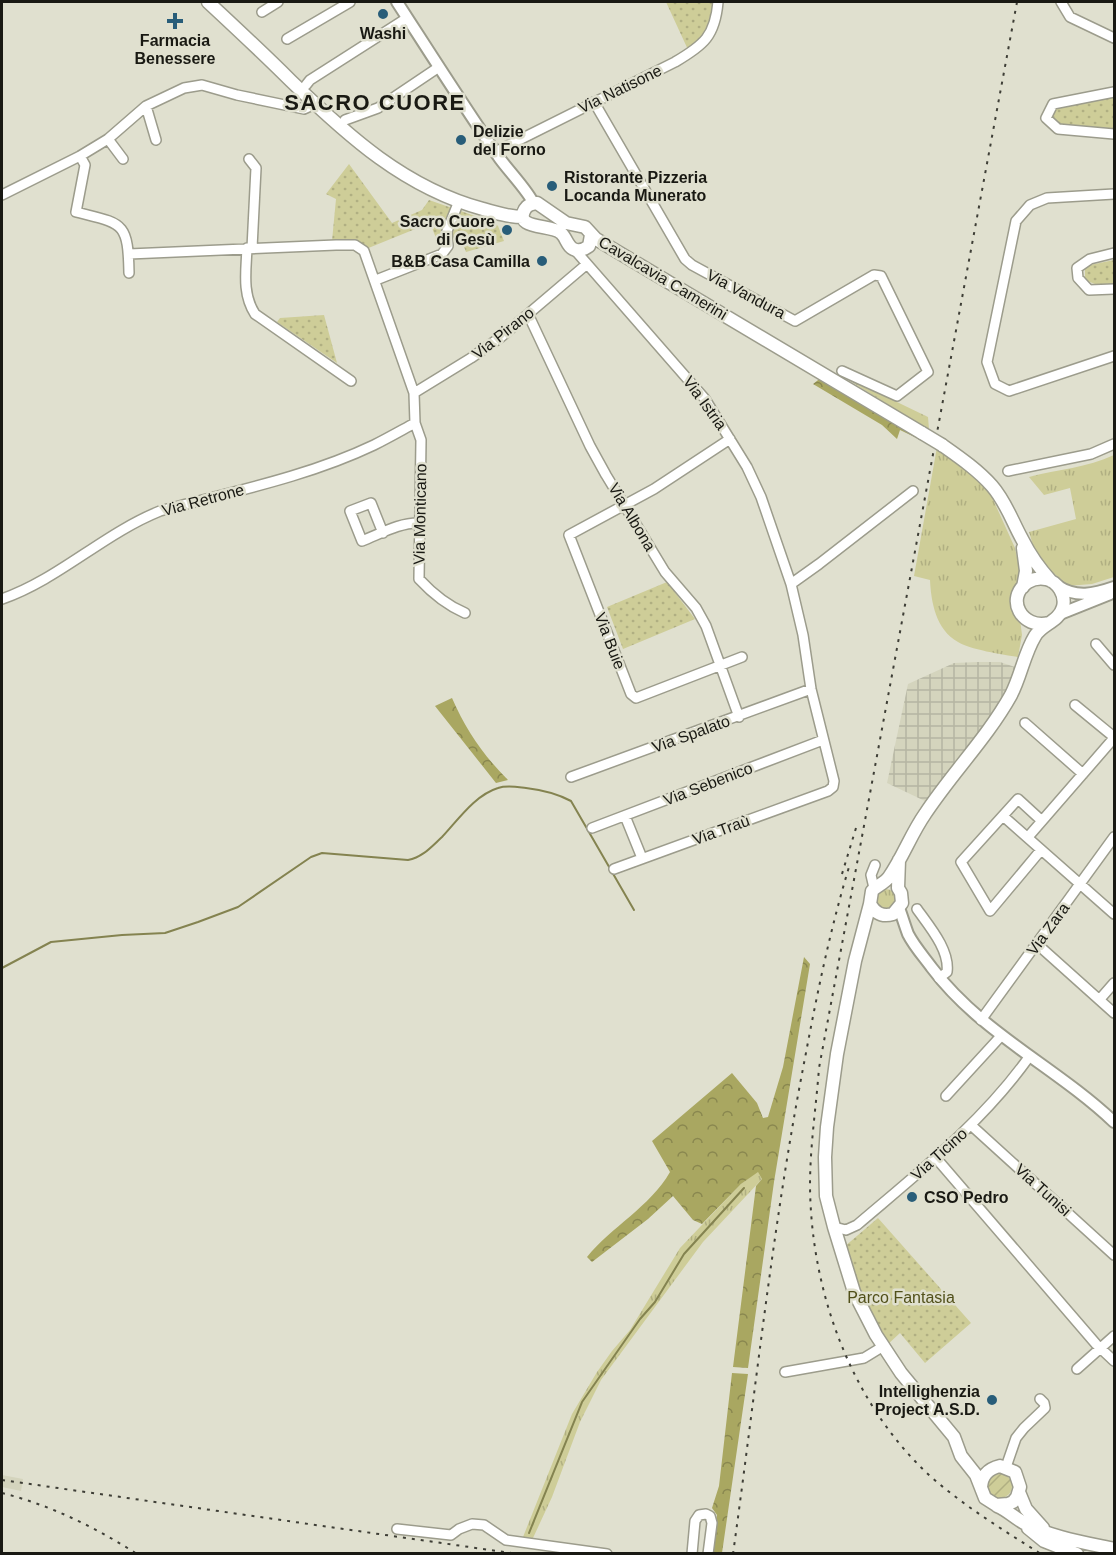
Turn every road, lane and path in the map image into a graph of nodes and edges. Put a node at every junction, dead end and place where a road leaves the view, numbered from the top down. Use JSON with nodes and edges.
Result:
{"nodes":[{"id":1,"x":208,"y":2,"type":"edge"},
{"id":2,"x":278,"y":2,"type":"edge"},
{"id":3,"x":350,"y":2,"type":"edge"},
{"id":4,"x":397,"y":2,"type":"edge"},
{"id":5,"x":718,"y":2,"type":"edge"},
{"id":6,"x":1061,"y":2,"type":"edge"},
{"id":7,"x":262,"y":12,"type":"dead end"},
{"id":8,"x":407,"y":18,"type":"junction"},
{"id":9,"x":1114,"y":38,"type":"edge"},
{"id":10,"x":287,"y":39,"type":"dead end"},
{"id":11,"x":439,"y":67,"type":"junction"},
{"id":12,"x":306,"y":85,"type":"dead end"},
{"id":13,"x":1114,"y":92,"type":"edge"},
{"id":14,"x":594,"y":102,"type":"junction"},
{"id":15,"x":315,"y":104,"type":"junction"},
{"id":16,"x":146,"y":106,"type":"junction"},
{"id":17,"x":345,"y":120,"type":"dead end"},
{"id":18,"x":1114,"y":134,"type":"edge"},
{"id":19,"x":108,"y":139,"type":"junction"},
{"id":20,"x":156,"y":140,"type":"dead end"},
{"id":21,"x":495,"y":152,"type":"junction"},
{"id":22,"x":80,"y":156,"type":"junction"},
{"id":23,"x":123,"y":159,"type":"dead end"},
{"id":24,"x":249,"y":159,"type":"dead end"},
{"id":25,"x":1114,"y":194,"type":"edge"},
{"id":26,"x":2,"y":195,"type":"edge"},
{"id":27,"x":459,"y":201,"type":"junction"},
{"id":28,"x":533,"y":203,"type":"junction"},
{"id":29,"x":546,"y":210,"type":"junction"},
{"id":30,"x":523,"y":217,"type":"junction"},
{"id":31,"x":575,"y":225,"type":"junction"},
{"id":32,"x":540,"y":226,"type":"junction"},
{"id":33,"x":591,"y":235,"type":"junction"},
{"id":34,"x":566,"y":239,"type":"junction"},
{"id":35,"x":250,"y":248,"type":"junction"},
{"id":36,"x":574,"y":249,"type":"junction"},
{"id":37,"x":1114,"y":253,"type":"edge"},
{"id":38,"x":129,"y":254,"type":"junction"},
{"id":39,"x":587,"y":264,"type":"junction"},
{"id":40,"x":129,"y":273,"type":"dead end"},
{"id":41,"x":376,"y":280,"type":"junction"},
{"id":42,"x":1114,"y":289,"type":"edge"},
{"id":43,"x":528,"y":314,"type":"junction"},
{"id":44,"x":1114,"y":356,"type":"edge"},
{"id":45,"x":842,"y":371,"type":"dead end"},
{"id":46,"x":351,"y":381,"type":"dead end"},
{"id":47,"x":414,"y":393,"type":"junction"},
{"id":48,"x":415,"y":423,"type":"junction"},
{"id":49,"x":730,"y":439,"type":"junction"},
{"id":50,"x":1114,"y":444,"type":"edge"},
{"id":51,"x":1008,"y":471,"type":"dead end"},
{"id":52,"x":913,"y":491,"type":"dead end"},
{"id":53,"x":624,"y":505,"type":"junction"},
{"id":54,"x":420,"y":523,"type":"junction"},
{"id":55,"x":383,"y":533,"type":"dead end"},
{"id":56,"x":1021,"y":538,"type":"junction"},
{"id":57,"x":791,"y":584,"type":"junction"},
{"id":58,"x":1054,"y":584,"type":"junction"},
{"id":59,"x":1023,"y":587,"type":"junction"},
{"id":60,"x":1114,"y":589,"type":"edge"},
{"id":61,"x":2,"y":599,"type":"edge"},
{"id":62,"x":465,"y":613,"type":"dead end"},
{"id":63,"x":1060,"y":614,"type":"junction"},
{"id":64,"x":1023,"y":617,"type":"junction"},
{"id":65,"x":1050,"y":623,"type":"junction"},
{"id":66,"x":1096,"y":644,"type":"dead end"},
{"id":67,"x":1026,"y":656,"type":"junction"},
{"id":68,"x":742,"y":657,"type":"dead end"},
{"id":69,"x":1114,"y":665,"type":"edge"},
{"id":70,"x":719,"y":666,"type":"junction"},
{"id":71,"x":811,"y":689,"type":"junction"},
{"id":72,"x":1076,"y":705,"type":"dead end"},
{"id":73,"x":739,"y":717,"type":"junction"},
{"id":74,"x":1024,"y":723,"type":"dead end"},
{"id":75,"x":1114,"y":737,"type":"edge"},
{"id":76,"x":823,"y":740,"type":"junction"},
{"id":77,"x":1083,"y":774,"type":"junction"},
{"id":78,"x":571,"y":777,"type":"dead end"},
{"id":79,"x":828,"y":791,"type":"joint"},
{"id":80,"x":625,"y":816,"type":"junction"},
{"id":81,"x":1003,"y":816,"type":"junction"},
{"id":82,"x":1042,"y":821,"type":"junction"},
{"id":83,"x":592,"y":828,"type":"dead end"},
{"id":84,"x":1028,"y":837,"type":"junction"},
{"id":85,"x":1114,"y":837,"type":"edge"},
{"id":86,"x":1041,"y":850,"type":"junction"},
{"id":87,"x":642,"y":858,"type":"junction"},
{"id":88,"x":899,"y":860,"type":"junction"},
{"id":89,"x":875,"y":865,"type":"dead end"},
{"id":90,"x":615,"y":869,"type":"dead end"},
{"id":91,"x":879,"y":885,"type":"junction"},
{"id":92,"x":1080,"y":885,"type":"junction"},
{"id":93,"x":898,"y":888,"type":"junction"},
{"id":94,"x":870,"y":904,"type":"junction"},
{"id":95,"x":900,"y":908,"type":"junction"},
{"id":96,"x":917,"y":909,"type":"dead end"},
{"id":97,"x":1114,"y":914,"type":"edge"},
{"id":98,"x":885,"y":915,"type":"junction"},
{"id":99,"x":862,"y":934,"type":"junction"},
{"id":100,"x":908,"y":934,"type":"junction"},
{"id":101,"x":1037,"y":944,"type":"junction"},
{"id":102,"x":939,"y":978,"type":"junction"},
{"id":103,"x":1114,"y":983,"type":"edge"},
{"id":104,"x":1100,"y":999,"type":"junction"},
{"id":105,"x":1114,"y":1013,"type":"edge"},
{"id":106,"x":981,"y":1020,"type":"junction"},
{"id":107,"x":1000,"y":1035,"type":"junction"},
{"id":108,"x":1029,"y":1056,"type":"junction"},
{"id":109,"x":946,"y":1096,"type":"dead end"},
{"id":110,"x":1114,"y":1122,"type":"edge"},
{"id":111,"x":972,"y":1126,"type":"junction"},
{"id":112,"x":936,"y":1158,"type":"junction"},
{"id":113,"x":834,"y":1227,"type":"junction"},
{"id":114,"x":1114,"y":1255,"type":"edge"},
{"id":115,"x":1114,"y":1336,"type":"edge"},
{"id":116,"x":882,"y":1347,"type":"junction"},
{"id":117,"x":1101,"y":1348,"type":"junction"},
{"id":118,"x":1114,"y":1361,"type":"edge"},
{"id":119,"x":1077,"y":1369,"type":"dead end"},
{"id":120,"x":785,"y":1372,"type":"dead end"},
{"id":121,"x":1040,"y":1398,"type":"dead end"},
{"id":122,"x":967,"y":1462,"type":"junction"},
{"id":123,"x":1000,"y":1467,"type":"junction"},
{"id":124,"x":981,"y":1487,"type":"junction"},
{"id":125,"x":1019,"y":1492,"type":"junction"},
{"id":126,"x":996,"y":1505,"type":"junction"},
{"id":127,"x":1023,"y":1523,"type":"junction"},
{"id":128,"x":397,"y":1529,"type":"dead end"},
{"id":129,"x":1046,"y":1531,"type":"junction"},
{"id":130,"x":1114,"y":1549,"type":"edge"},
{"id":131,"x":607,"y":1554,"type":"edge"},
{"id":132,"x":692,"y":1554,"type":"edge"},
{"id":133,"x":708,"y":1554,"type":"edge"},
{"id":134,"x":1077,"y":1554,"type":"edge"}],
"edges":[{"from":1,"to":15,"type":"main road"},
{"from":2,"to":7,"type":"street"},
{"from":3,"to":10,"type":"street"},
{"from":4,"to":8,"type":"street"},
{"from":5,"to":14,"type":"street","name":"Via Natisone"},
{"from":6,"to":9,"type":"street"},
{"from":8,"to":11,"type":"street"},
{"from":8,"to":12,"type":"street"},
{"from":11,"to":17,"type":"street"},
{"from":11,"to":21,"type":"street"},
{"from":13,"to":18,"type":"street"},
{"from":14,"to":21,"type":"street","name":"Via Natisone"},
{"from":14,"to":45,"type":"street","name":"Via Vandura"},
{"from":15,"to":16,"type":"street"},
{"from":15,"to":27,"type":"main road"},
{"from":16,"to":19,"type":"street"},
{"from":16,"to":20,"type":"street"},
{"from":19,"to":22,"type":"street"},
{"from":19,"to":23,"type":"street"},
{"from":21,"to":28,"type":"street"},
{"from":22,"to":26,"type":"street"},
{"from":22,"to":38,"type":"street"},
{"from":24,"to":35,"type":"street"},
{"from":25,"to":44,"type":"street"},
{"from":27,"to":30,"type":"main road"},
{"from":27,"to":41,"type":"street"},
{"from":28,"to":29,"type":"main road"},
{"from":28,"to":30,"type":"main road"},
{"from":29,"to":31,"type":"main road"},
{"from":29,"to":32,"type":"main road"},
{"from":30,"to":32,"type":"main road"},
{"from":31,"to":33,"type":"main road"},
{"from":31,"to":34,"type":"main road"},
{"from":32,"to":34,"type":"main road"},
{"from":33,"to":36,"type":"main road"},
{"from":33,"to":56,"type":"main road","name":"Cavalcavia Camerini","bridge":true},
{"from":34,"to":36,"type":"main road"},
{"from":35,"to":38,"type":"street","name":"Via Monticano"},
{"from":35,"to":41,"type":"street","name":"Via Monticano"},
{"from":35,"to":46,"type":"street"},
{"from":36,"to":39,"type":"street","name":"Via Istria"},
{"from":37,"to":42,"type":"street"},
{"from":38,"to":40,"type":"street"},
{"from":39,"to":43,"type":"street","name":"Via Pirano"},
{"from":39,"to":49,"type":"street","name":"Via Istria"},
{"from":41,"to":47,"type":"street","name":"Via Monticano"},
{"from":43,"to":47,"type":"street","name":"Via Pirano"},
{"from":43,"to":53,"type":"street","name":"Via Albona"},
{"from":47,"to":48,"type":"street","name":"Via Monticano"},
{"from":48,"to":54,"type":"street","name":"Via Monticano"},
{"from":48,"to":61,"type":"street","name":"Via Retrone"},
{"from":49,"to":53,"type":"street"},
{"from":49,"to":57,"type":"street","name":"Via Istria"},
{"from":50,"to":51,"type":"street"},
{"from":52,"to":57,"type":"street"},
{"from":53,"to":70,"type":"street","name":"Via Albona"},
{"from":53,"to":70,"type":"street","name":"Via Buie"},
{"from":54,"to":55,"type":"street"},
{"from":54,"to":62,"type":"street","name":"Via Monticano"},
{"from":56,"to":58,"type":"main road"},
{"from":56,"to":59,"type":"main road"},
{"from":57,"to":71,"type":"street","name":"Via Istria"},
{"from":58,"to":59,"type":"main road"},
{"from":58,"to":60,"type":"street"},
{"from":58,"to":63,"type":"main road"},
{"from":59,"to":64,"type":"main road"},
{"from":60,"to":63,"type":"street"},
{"from":63,"to":65,"type":"main road"},
{"from":64,"to":65,"type":"main road"},
{"from":64,"to":67,"type":"main road"},
{"from":65,"to":67,"type":"main road"},
{"from":66,"to":69,"type":"street"},
{"from":67,"to":88,"type":"main road"},
{"from":68,"to":70,"type":"street","name":"Via Buie"},
{"from":70,"to":73,"type":"street","name":"Via Albona"},
{"from":71,"to":73,"type":"street","name":"Via Spalato"},
{"from":71,"to":76,"type":"street","name":"Via Istria"},
{"from":72,"to":75,"type":"street"},
{"from":73,"to":78,"type":"street","name":"Via Spalato"},
{"from":74,"to":77,"type":"street"},
{"from":75,"to":77,"type":"street"},
{"from":76,"to":79,"type":"street","name":"Via Istria"},
{"from":76,"to":80,"type":"street","name":"Via Sebenico"},
{"from":77,"to":82,"type":"street"},
{"from":79,"to":87,"type":"street","name":"Via Traù"},
{"from":80,"to":83,"type":"street","name":"Via Sebenico"},
{"from":80,"to":87,"type":"street"},
{"from":81,"to":82,"type":"street"},
{"from":81,"to":84,"type":"street"},
{"from":81,"to":86,"type":"street"},
{"from":82,"to":84,"type":"street"},
{"from":84,"to":86,"type":"street"},
{"from":85,"to":92,"type":"street","name":"Via Zara"},
{"from":86,"to":92,"type":"street"},
{"from":87,"to":90,"type":"street","name":"Via Traù"},
{"from":88,"to":91,"type":"main road"},
{"from":88,"to":93,"type":"main road"},
{"from":89,"to":91,"type":"street"},
{"from":91,"to":93,"type":"main road"},
{"from":91,"to":94,"type":"main road"},
{"from":92,"to":97,"type":"street"},
{"from":92,"to":101,"type":"street","name":"Via Zara"},
{"from":93,"to":95,"type":"main road"},
{"from":94,"to":98,"type":"main road"},
{"from":94,"to":99,"type":"main road"},
{"from":95,"to":98,"type":"main road"},
{"from":95,"to":100,"type":"street"},
{"from":96,"to":102,"type":"street"},
{"from":98,"to":99,"type":"main road"},
{"from":98,"to":100,"type":"street"},
{"from":99,"to":113,"type":"main road"},
{"from":100,"to":102,"type":"street"},
{"from":101,"to":104,"type":"street"},
{"from":101,"to":106,"type":"street","name":"Via Zara"},
{"from":102,"to":106,"type":"street"},
{"from":103,"to":104,"type":"street"},
{"from":104,"to":105,"type":"street"},
{"from":106,"to":107,"type":"street"},
{"from":107,"to":108,"type":"street"},
{"from":107,"to":109,"type":"street"},
{"from":108,"to":110,"type":"street"},
{"from":108,"to":111,"type":"street","name":"Via Ticino"},
{"from":111,"to":112,"type":"street","name":"Via Ticino"},
{"from":111,"to":114,"type":"street","name":"Via Tunisi"},
{"from":112,"to":113,"type":"street","name":"Via Ticino"},
{"from":112,"to":117,"type":"street"},
{"from":113,"to":116,"type":"main road"},
{"from":115,"to":117,"type":"street"},
{"from":116,"to":120,"type":"street"},
{"from":116,"to":122,"type":"main road"},
{"from":117,"to":118,"type":"street"},
{"from":117,"to":119,"type":"street"},
{"from":121,"to":123,"type":"street"},
{"from":122,"to":123,"type":"main road"},
{"from":122,"to":124,"type":"main road"},
{"from":123,"to":124,"type":"main road"},
{"from":123,"to":125,"type":"main road"},
{"from":124,"to":126,"type":"main road"},
{"from":125,"to":126,"type":"main road"},
{"from":125,"to":129,"type":"main road"},
{"from":126,"to":127,"type":"main road"},
{"from":127,"to":129,"type":"main road"},
{"from":127,"to":134,"type":"main road"},
{"from":128,"to":131,"type":"street"},
{"from":129,"to":130,"type":"main road"},
{"from":132,"to":133,"type":"street"}]}
